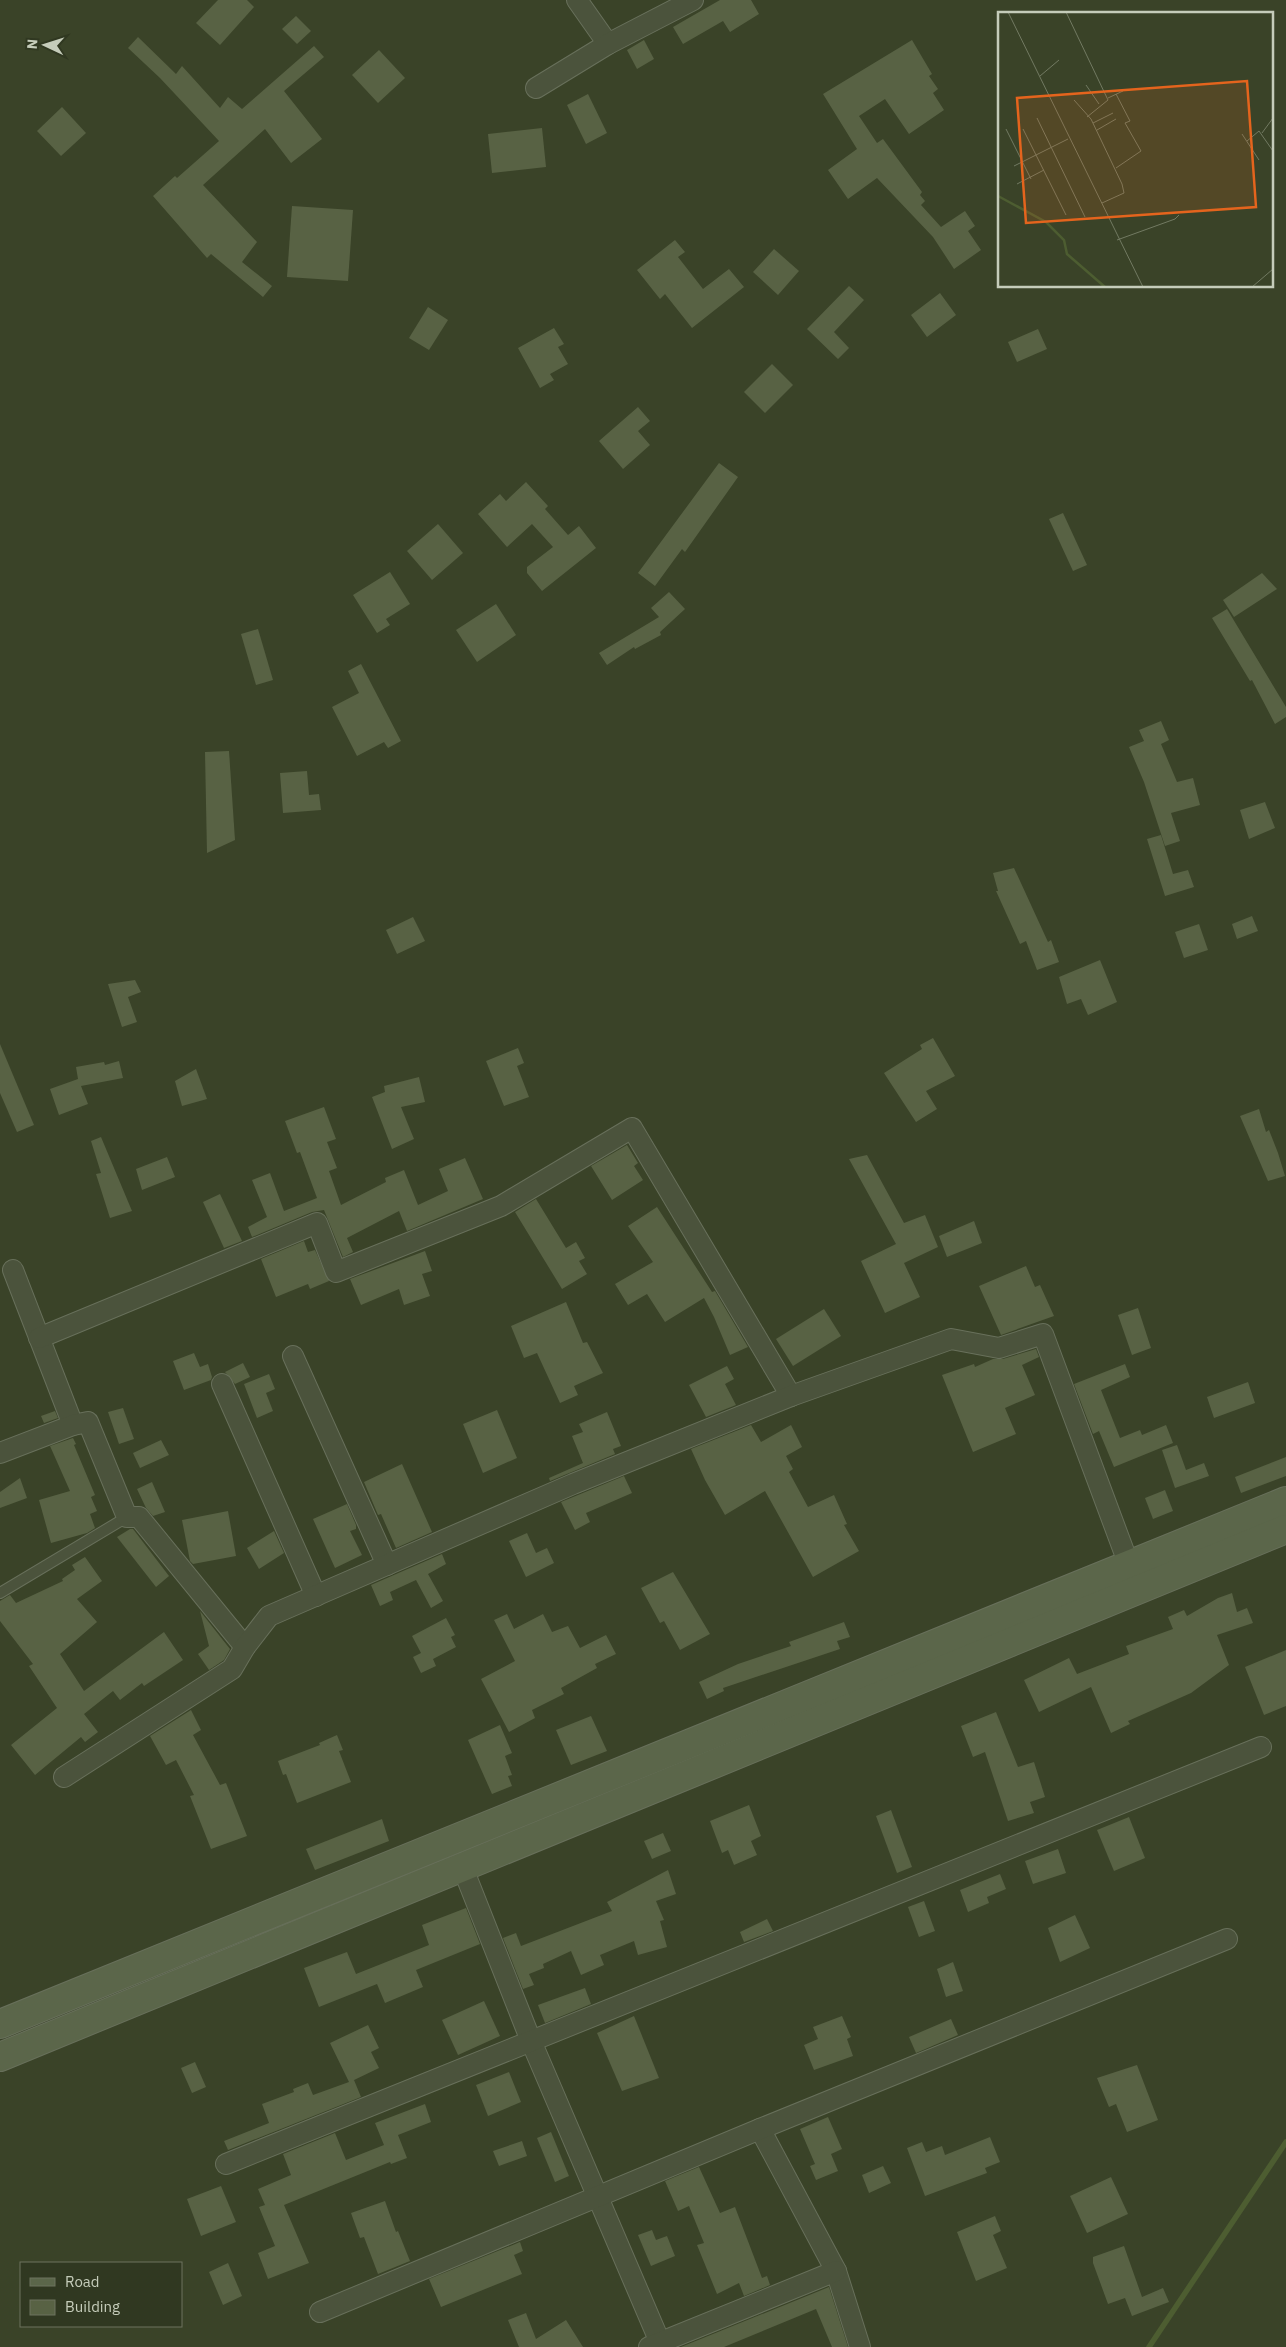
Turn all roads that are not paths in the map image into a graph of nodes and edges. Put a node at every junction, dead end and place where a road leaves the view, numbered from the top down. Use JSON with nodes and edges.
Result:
{"nodes":[{"id":1,"x":577,"y":0,"type":"edge"},
{"id":2,"x":692,"y":0,"type":"edge"},
{"id":3,"x":608,"y":44,"type":"junction"},
{"id":4,"x":536,"y":88,"type":"dead end"},
{"id":5,"x":13,"y":1270,"type":"dead end"},
{"id":6,"x":40,"y":1338,"type":"junction"},
{"id":7,"x":293,"y":1356,"type":"dead end"},
{"id":8,"x":222,"y":1384,"type":"dead end"},
{"id":9,"x":791,"y":1396,"type":"junction"},
{"id":10,"x":73,"y":1425,"type":"junction"},
{"id":11,"x":0,"y":1453,"type":"edge"},
{"id":12,"x":1286,"y":1501,"type":"edge"},
{"id":13,"x":127,"y":1517,"type":"junction"},
{"id":14,"x":1286,"y":1529,"type":"edge"},
{"id":15,"x":387,"y":1565,"type":"junction"},
{"id":16,"x":1129,"y":1565,"type":"junction"},
{"id":17,"x":0,"y":1593,"type":"edge"},
{"id":18,"x":316,"y":1596,"type":"junction"},
{"id":19,"x":245,"y":1647,"type":"junction"},
{"id":20,"x":1261,"y":1746,"type":"dead end"},
{"id":21,"x":64,"y":1777,"type":"dead end"},
{"id":22,"x":462,"y":1866,"type":"junction"},
{"id":23,"x":1227,"y":1939,"type":"dead end"},
{"id":24,"x":0,"y":2024,"type":"edge"},
{"id":25,"x":531,"y":2042,"type":"junction"},
{"id":26,"x":0,"y":2057,"type":"edge"},
{"id":27,"x":760,"y":2129,"type":"junction"},
{"id":28,"x":226,"y":2164,"type":"dead end"},
{"id":29,"x":598,"y":2197,"type":"junction"},
{"id":30,"x":836,"y":2271,"type":"junction"},
{"id":31,"x":320,"y":2312,"type":"dead end"},
{"id":32,"x":657,"y":2346,"type":"edge"},
{"id":33,"x":860,"y":2347,"type":"edge"}],
"edges":[{"from":1,"to":3,"type":"street"},
{"from":2,"to":3,"type":"street"},
{"from":3,"to":4,"type":"street"},
{"from":5,"to":6,"type":"street"},
{"from":6,"to":9,"type":"street"},
{"from":6,"to":10,"type":"street"},
{"from":7,"to":15,"type":"street"},
{"from":8,"to":18,"type":"street"},
{"from":9,"to":15,"type":"street"},
{"from":9,"to":16,"type":"street"},
{"from":10,"to":11,"type":"street"},
{"from":10,"to":13,"type":"street"},
{"from":12,"to":16,"type":"main road"},
{"from":13,"to":17,"type":"lane"},
{"from":13,"to":19,"type":"street"},
{"from":14,"to":22,"type":"main road"},
{"from":15,"to":18,"type":"street"},
{"from":16,"to":24,"type":"main road"},
{"from":18,"to":19,"type":"street"},
{"from":19,"to":21,"type":"street"},
{"from":20,"to":25,"type":"street"},
{"from":22,"to":25,"type":"street"},
{"from":22,"to":26,"type":"main road"},
{"from":23,"to":27,"type":"street"},
{"from":25,"to":28,"type":"street"},
{"from":25,"to":29,"type":"street"},
{"from":27,"to":29,"type":"street"},
{"from":27,"to":30,"type":"street"},
{"from":29,"to":31,"type":"street"},
{"from":29,"to":32,"type":"street"},
{"from":30,"to":32,"type":"street"},
{"from":30,"to":33,"type":"street"}]}
